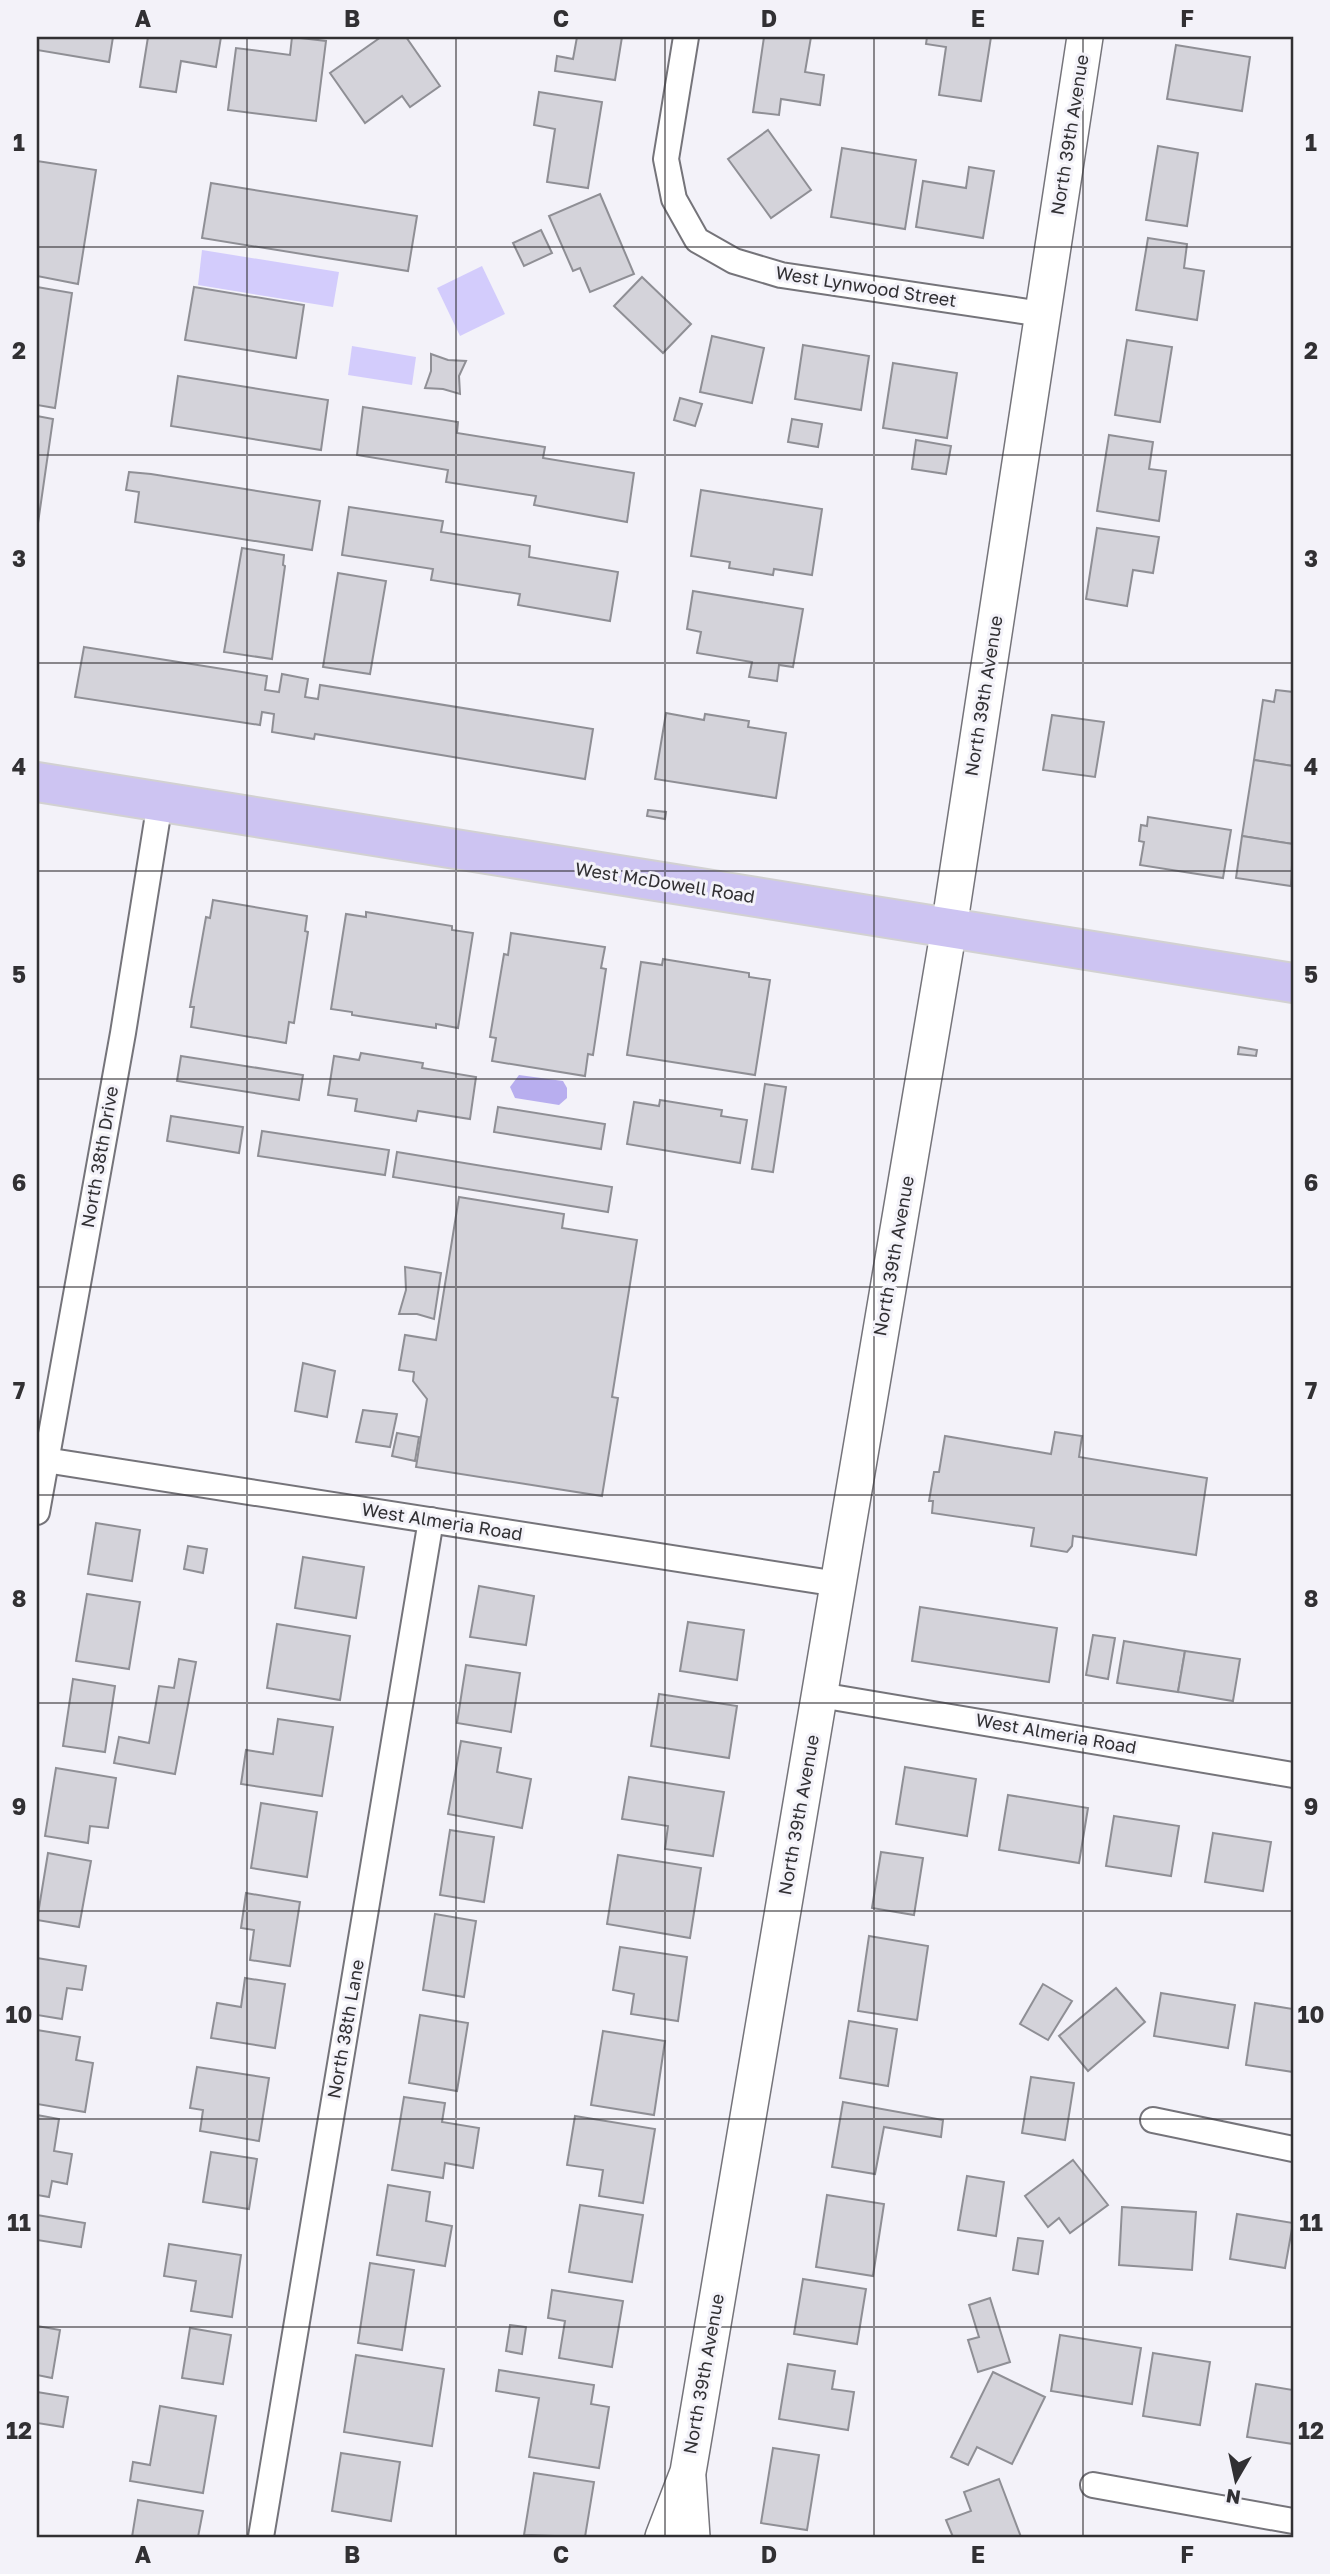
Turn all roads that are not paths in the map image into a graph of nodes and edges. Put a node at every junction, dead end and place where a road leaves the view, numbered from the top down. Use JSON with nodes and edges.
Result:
{"nodes":[{"id":1,"x":686,"y":37,"type":"edge"},
{"id":2,"x":1085,"y":37,"type":"edge"},
{"id":3,"x":1042,"y":314,"type":"junction"},
{"id":4,"x":37,"y":782,"type":"edge"},
{"id":5,"x":160,"y":802,"type":"junction"},
{"id":6,"x":949,"y":928,"type":"junction"},
{"id":7,"x":1293,"y":983,"type":"edge"},
{"id":8,"x":45,"y":1460,"type":"junction"},
{"id":9,"x":37,"y":1512,"type":"edge"},
{"id":10,"x":431,"y":1520,"type":"junction"},
{"id":11,"x":838,"y":1584,"type":"junction"},
{"id":12,"x":820,"y":1695,"type":"junction"},
{"id":13,"x":1293,"y":1775,"type":"edge"},
{"id":14,"x":1153,"y":2120,"type":"dead end"},
{"id":15,"x":1293,"y":2150,"type":"edge"},
{"id":16,"x":688,"y":2472,"type":"junction"},
{"id":17,"x":1093,"y":2485,"type":"dead end"},
{"id":18,"x":1293,"y":2521,"type":"edge"},
{"id":19,"x":261,"y":2537,"type":"edge"},
{"id":20,"x":663,"y":2537,"type":"edge"},
{"id":21,"x":692,"y":2537,"type":"edge"}],
"edges":[{"from":1,"to":3,"type":"street","name":"West Lynwood Street"},
{"from":2,"to":3,"type":"street","name":"North 39th Avenue"},
{"from":3,"to":6,"type":"street","name":"North 39th Avenue"},
{"from":4,"to":5,"type":"main road","name":"West McDowell Road"},
{"from":5,"to":6,"type":"main road","name":"West McDowell Road"},
{"from":5,"to":8,"type":"street","name":"North 38th Drive"},
{"from":6,"to":7,"type":"main road","name":"West McDowell Road"},
{"from":6,"to":11,"type":"street","name":"North 39th Avenue"},
{"from":8,"to":9,"type":"street","name":"North 38th Drive"},
{"from":8,"to":10,"type":"street","name":"West Almeria Road"},
{"from":10,"to":11,"type":"street","name":"West Almeria Road"},
{"from":10,"to":19,"type":"street","name":"North 38th Lane"},
{"from":11,"to":12,"type":"street","name":"North 39th Avenue"},
{"from":12,"to":13,"type":"street","name":"West Almeria Road"},
{"from":12,"to":16,"type":"street","name":"North 39th Avenue"},
{"from":14,"to":15,"type":"street"},
{"from":16,"to":20,"type":"street","name":"North 39th Avenue"},
{"from":16,"to":21,"type":"street","name":"North 39th Avenue"},
{"from":17,"to":18,"type":"street"}]}
